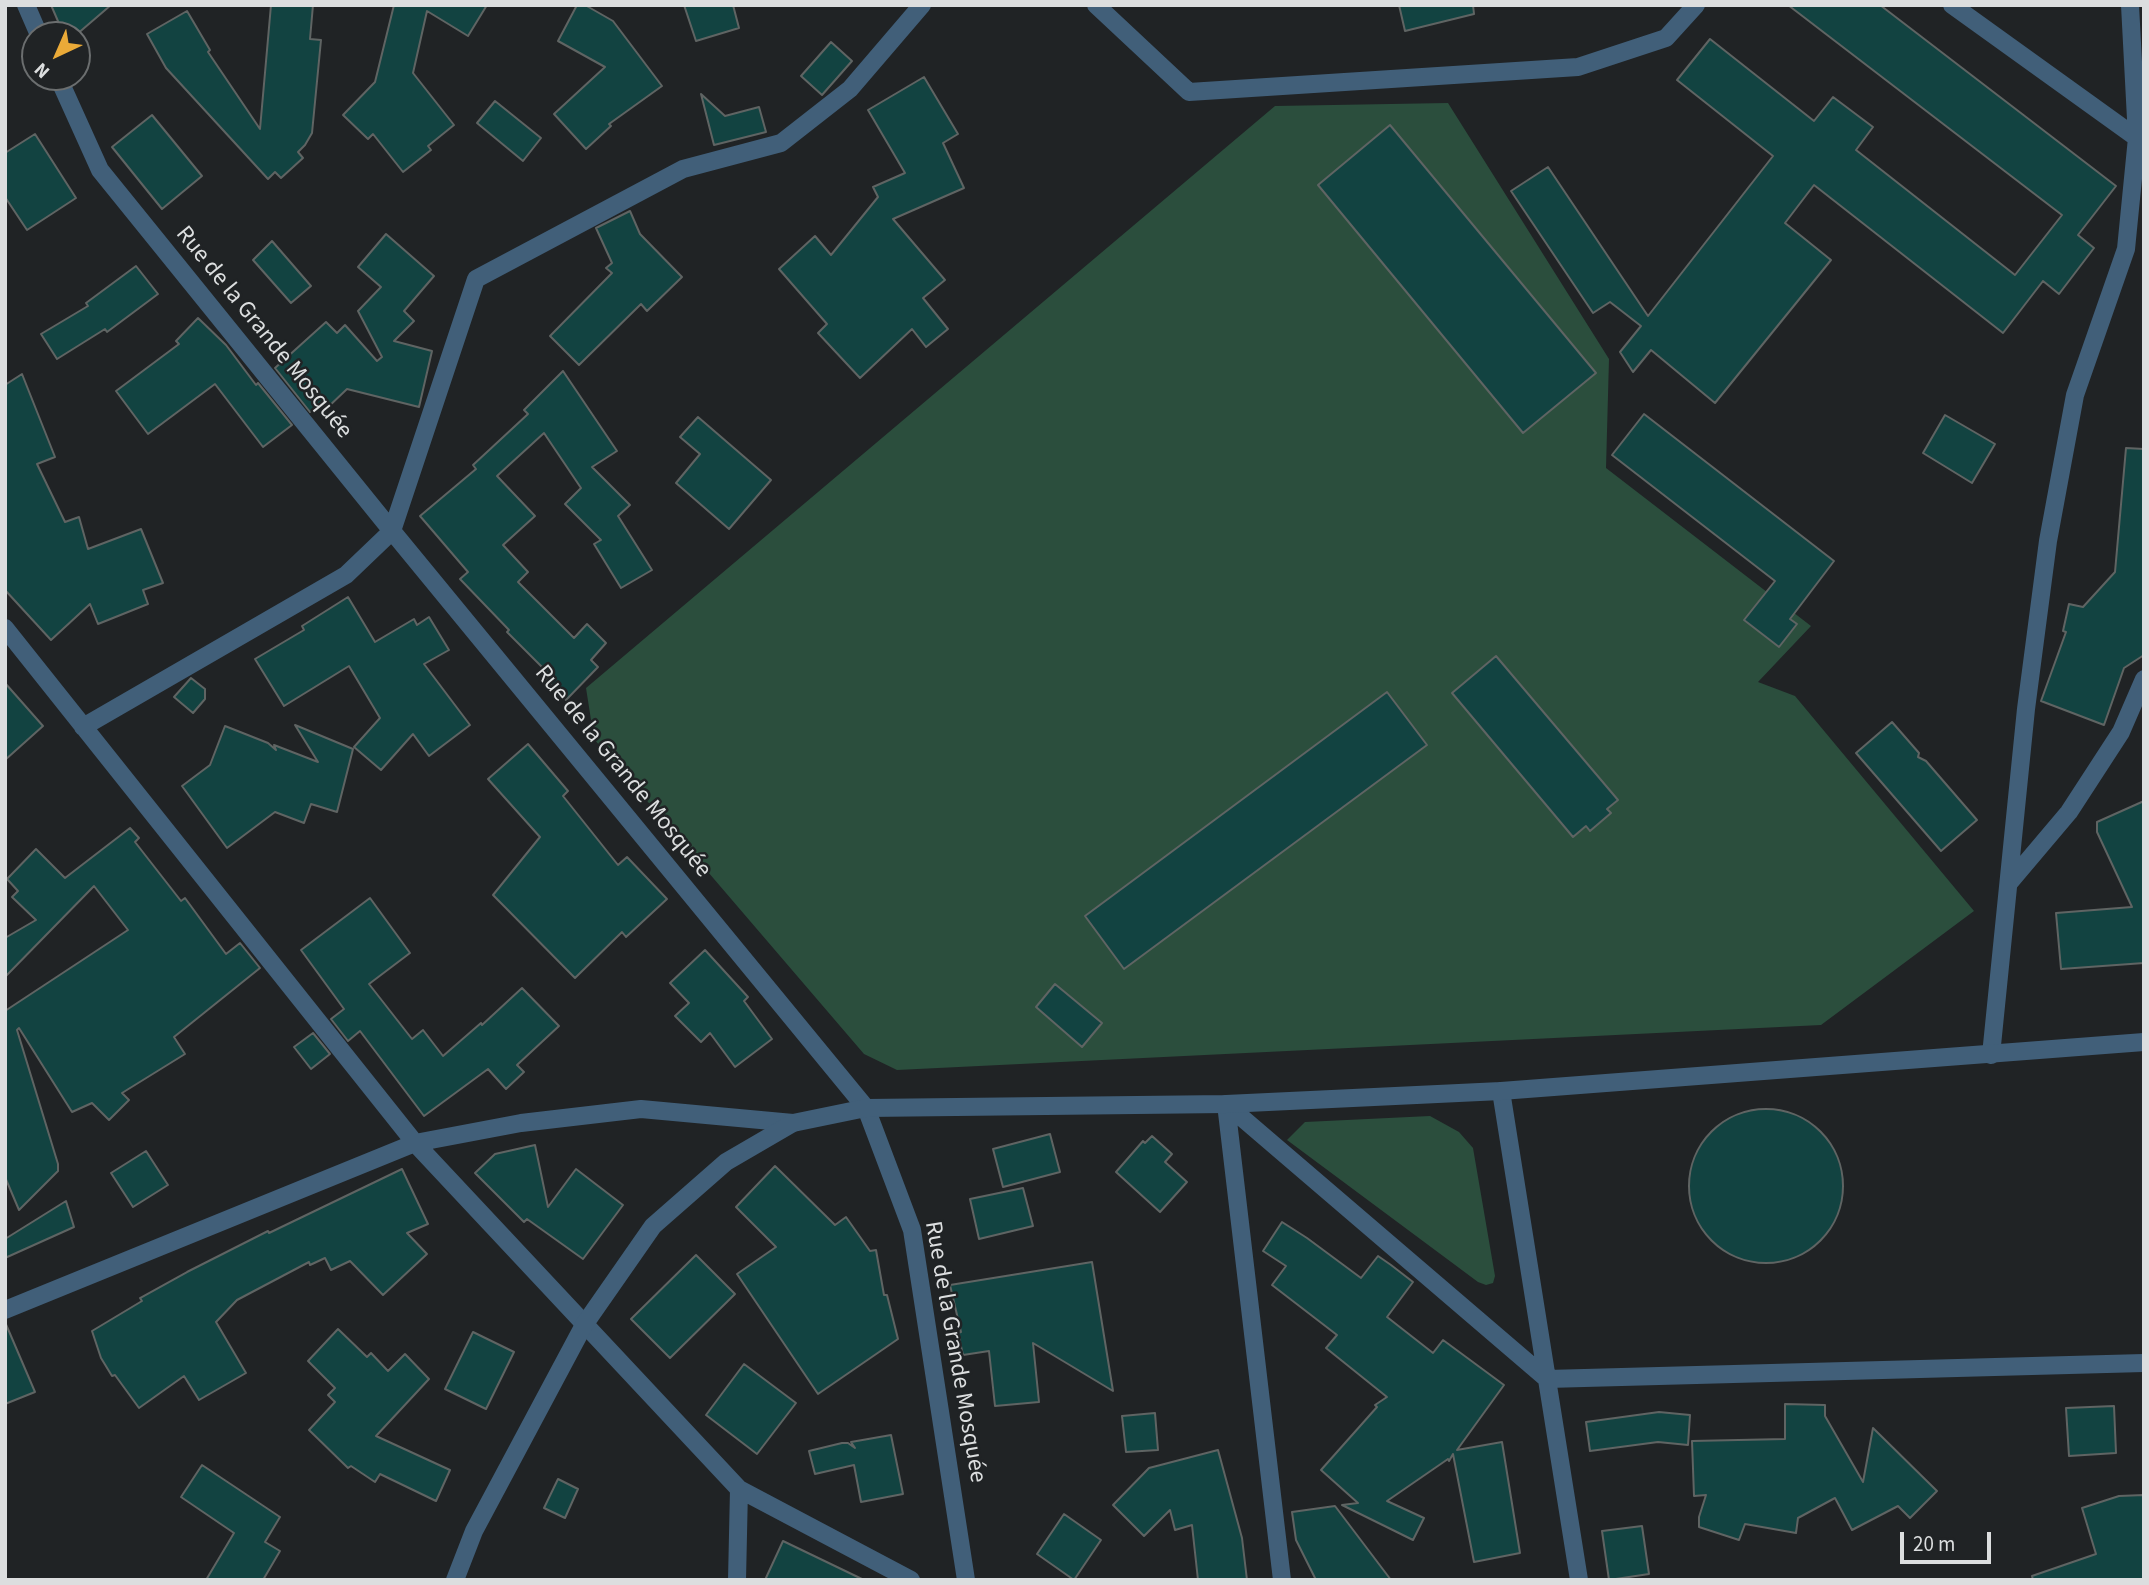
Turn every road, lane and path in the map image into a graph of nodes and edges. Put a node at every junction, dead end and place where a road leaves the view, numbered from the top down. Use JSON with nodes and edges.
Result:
{"nodes":[{"id":1,"x":922,"y":5,"type":"edge"},
{"id":2,"x":1096,"y":5,"type":"edge"},
{"id":3,"x":1696,"y":5,"type":"edge"},
{"id":4,"x":1952,"y":5,"type":"edge"},
{"id":5,"x":2130,"y":5,"type":"edge"},
{"id":6,"x":64,"y":91,"type":"edge"},
{"id":7,"x":2137,"y":138,"type":"junction"},
{"id":8,"x":393,"y":531,"type":"junction"},
{"id":9,"x":5,"y":628,"type":"edge"},
{"id":10,"x":2144,"y":679,"type":"edge"},
{"id":11,"x":83,"y":727,"type":"junction"},
{"id":12,"x":2008,"y":883,"type":"junction"},
{"id":13,"x":2144,"y":1042,"type":"edge"},
{"id":14,"x":1991,"y":1055,"type":"junction"},
{"id":15,"x":1501,"y":1091,"type":"junction"},
{"id":16,"x":1226,"y":1104,"type":"junction"},
{"id":17,"x":866,"y":1108,"type":"junction"},
{"id":18,"x":793,"y":1123,"type":"junction"},
{"id":19,"x":415,"y":1143,"type":"junction"},
{"id":20,"x":5,"y":1310,"type":"edge"},
{"id":21,"x":584,"y":1325,"type":"junction"},
{"id":22,"x":2144,"y":1363,"type":"edge"},
{"id":23,"x":1547,"y":1379,"type":"junction"},
{"id":24,"x":739,"y":1489,"type":"junction"},
{"id":25,"x":454,"y":1580,"type":"edge"},
{"id":26,"x":737,"y":1580,"type":"edge"},
{"id":27,"x":911,"y":1580,"type":"edge"},
{"id":28,"x":966,"y":1580,"type":"edge"},
{"id":29,"x":1282,"y":1580,"type":"edge"},
{"id":30,"x":1579,"y":1580,"type":"edge"}],
"edges":[{"from":1,"to":8,"type":"street"},
{"from":2,"to":3,"type":"street"},
{"from":4,"to":7,"type":"street"},
{"from":5,"to":7,"type":"street"},
{"from":6,"to":8,"type":"street","name":"Rue de la Grande Mosquée"},
{"from":7,"to":12,"type":"street"},
{"from":8,"to":11,"type":"street"},
{"from":8,"to":17,"type":"street","name":"Rue de la Grande Mosquée"},
{"from":9,"to":11,"type":"street"},
{"from":10,"to":12,"type":"street"},
{"from":11,"to":19,"type":"street"},
{"from":12,"to":14,"type":"street"},
{"from":13,"to":14,"type":"street"},
{"from":14,"to":15,"type":"street"},
{"from":15,"to":16,"type":"street"},
{"from":15,"to":23,"type":"street"},
{"from":16,"to":17,"type":"street"},
{"from":16,"to":23,"type":"street"},
{"from":16,"to":29,"type":"street"},
{"from":17,"to":18,"type":"street"},
{"from":17,"to":28,"type":"street","name":"Rue de la Grande Mosquée"},
{"from":18,"to":19,"type":"street"},
{"from":18,"to":21,"type":"street"},
{"from":19,"to":20,"type":"street"},
{"from":19,"to":21,"type":"street"},
{"from":21,"to":24,"type":"street"},
{"from":21,"to":25,"type":"street"},
{"from":22,"to":23,"type":"street"},
{"from":23,"to":30,"type":"street"},
{"from":24,"to":26,"type":"street"},
{"from":24,"to":27,"type":"street"}]}
